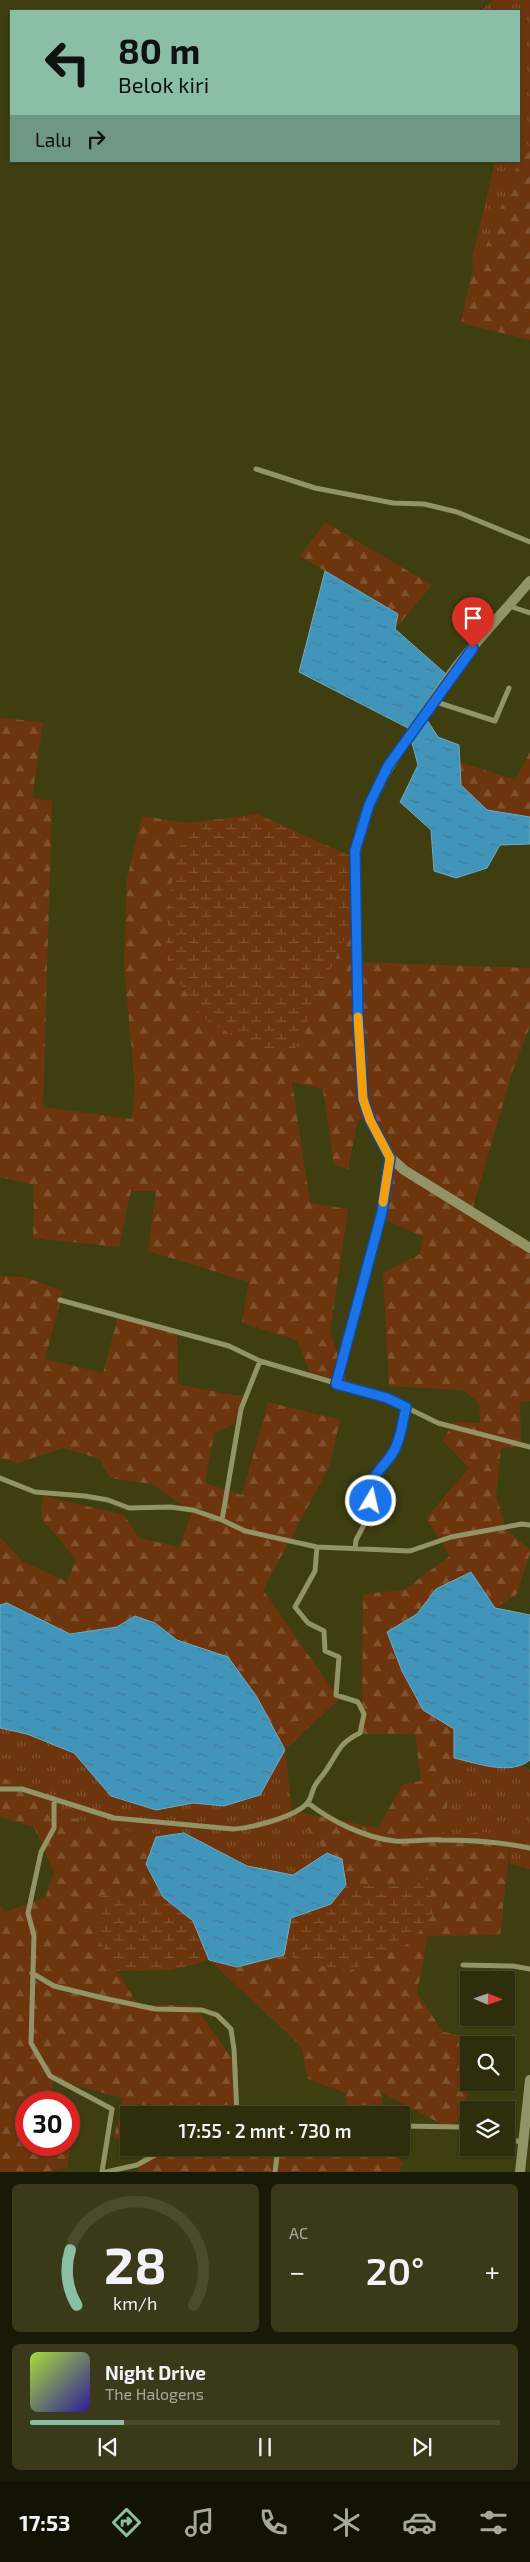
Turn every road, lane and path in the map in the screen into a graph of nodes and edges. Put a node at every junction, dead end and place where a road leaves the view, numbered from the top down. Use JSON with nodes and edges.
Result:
{"nodes":[{"id":1,"x":256,"y":470,"type":"dead end"},
{"id":2,"x":530,"y":542,"type":"edge"},
{"id":3,"x":530,"y":581,"type":"edge"},
{"id":4,"x":509,"y":606,"type":"junction"},
{"id":5,"x":530,"y":614,"type":"edge"},
{"id":6,"x":509,"y":688,"type":"dead end"},
{"id":7,"x":433,"y":701,"type":"junction"},
{"id":8,"x":390,"y":1158,"type":"junction"},
{"id":9,"x":530,"y":1248,"type":"edge"},
{"id":10,"x":60,"y":1300,"type":"dead end"},
{"id":11,"x":260,"y":1361,"type":"junction"},
{"id":12,"x":336,"y":1384,"type":"junction"},
{"id":13,"x":406,"y":1407,"type":"junction"},
{"id":14,"x":530,"y":1447,"type":"edge"},
{"id":15,"x":0,"y":1478,"type":"edge"},
{"id":16,"x":222,"y":1520,"type":"junction"},
{"id":17,"x":530,"y":1526,"type":"edge"},
{"id":18,"x":317,"y":1547,"type":"junction"},
{"id":19,"x":355,"y":1549,"type":"junction"},
{"id":20,"x":0,"y":1789,"type":"edge"},
{"id":21,"x":54,"y":1799,"type":"junction"},
{"id":22,"x":308,"y":1803,"type":"junction"},
{"id":23,"x":530,"y":1848,"type":"edge"},
{"id":24,"x":464,"y":1965,"type":"dead end"},
{"id":25,"x":530,"y":1969,"type":"edge"},
{"id":26,"x":32,"y":1973,"type":"junction"},
{"id":27,"x":530,"y":2080,"type":"edge"},
{"id":28,"x":237,"y":2106,"type":"edge"},
{"id":29,"x":410,"y":2126,"type":"edge"},
{"id":30,"x":460,"y":2127,"type":"edge"},
{"id":31,"x":515,"y":2141,"type":"edge"},
{"id":32,"x":522,"y":2142,"type":"junction"},
{"id":33,"x":153,"y":2156,"type":"edge"},
{"id":34,"x":277,"y":2156,"type":"edge"},
{"id":35,"x":102,"y":2172,"type":"edge"},
{"id":36,"x":106,"y":2172,"type":"edge"},
{"id":37,"x":275,"y":2172,"type":"edge"},
{"id":38,"x":520,"y":2172,"type":"edge"}],
"edges":[{"from":1,"to":2,"type":"street"},
{"from":3,"to":4,"type":"street"},
{"from":4,"to":5,"type":"street"},
{"from":4,"to":7,"type":"street"},
{"from":6,"to":7,"type":"street"},
{"from":7,"to":8,"type":"street"},
{"from":8,"to":9,"type":"street"},
{"from":8,"to":12,"type":"street"},
{"from":10,"to":11,"type":"street"},
{"from":11,"to":12,"type":"street"},
{"from":11,"to":16,"type":"street"},
{"from":12,"to":13,"type":"street"},
{"from":13,"to":14,"type":"street"},
{"from":13,"to":19,"type":"street"},
{"from":15,"to":16,"type":"street"},
{"from":16,"to":18,"type":"street"},
{"from":17,"to":19,"type":"street"},
{"from":18,"to":19,"type":"street"},
{"from":18,"to":22,"type":"street"},
{"from":20,"to":21,"type":"street"},
{"from":21,"to":22,"type":"street"},
{"from":21,"to":26,"type":"street"},
{"from":22,"to":23,"type":"street"},
{"from":24,"to":25,"type":"street"},
{"from":26,"to":28,"type":"street"},
{"from":26,"to":35,"type":"street"},
{"from":27,"to":32,"type":"street"},
{"from":29,"to":30,"type":"street"},
{"from":31,"to":32,"type":"street"},
{"from":32,"to":38,"type":"street"},
{"from":33,"to":36,"type":"street"},
{"from":34,"to":37,"type":"street"}]}
